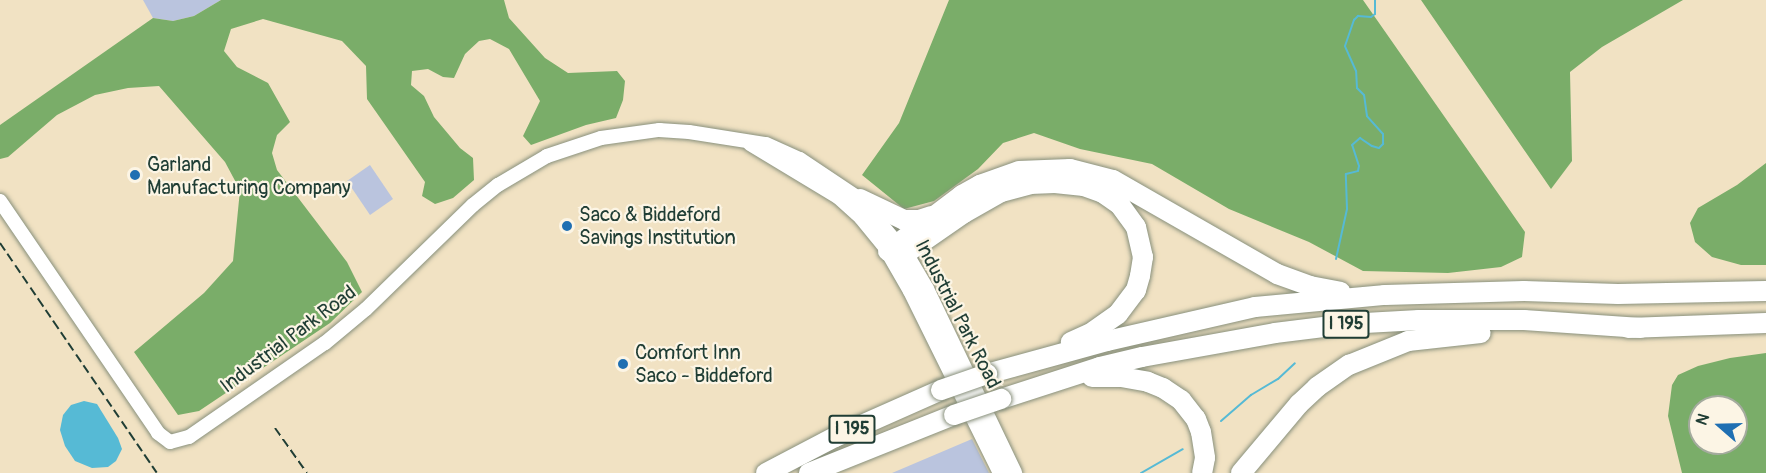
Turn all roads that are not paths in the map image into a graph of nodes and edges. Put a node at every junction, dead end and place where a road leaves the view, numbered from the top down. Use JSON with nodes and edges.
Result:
{"nodes":[{"id":1,"x":750,"y":144,"type":"junction"},
{"id":2,"x":860,"y":199,"type":"junction"},
{"id":3,"x":0,"y":201,"type":"edge"},
{"id":4,"x":941,"y":211,"type":"junction"},
{"id":5,"x":896,"y":252,"type":"junction"},
{"id":6,"x":1766,"y":291,"type":"edge"},
{"id":7,"x":1385,"y":295,"type":"junction"},
{"id":8,"x":1766,"y":323,"type":"edge"},
{"id":9,"x":1641,"y":328,"type":"junction"},
{"id":10,"x":987,"y":374,"type":"junction"},
{"id":11,"x":1057,"y":380,"type":"junction"},
{"id":12,"x":766,"y":473,"type":"edge"},
{"id":13,"x":809,"y":473,"type":"edge"},
{"id":14,"x":1001,"y":473,"type":"edge"},
{"id":15,"x":1014,"y":473,"type":"edge"},
{"id":16,"x":1202,"y":473,"type":"edge"},
{"id":17,"x":1241,"y":473,"type":"edge"}],
"edges":[{"from":1,"to":2,"type":"street","name":"Industrial Park Road"},
{"from":1,"to":3,"type":"street","name":"Industrial Park Road"},
{"from":1,"to":5,"type":"street","name":"Industrial Park Road"},
{"from":2,"to":4,"type":"highway"},
{"from":2,"to":5,"type":"street","name":"Industrial Park Road"},
{"from":4,"to":5,"type":"highway"},
{"from":4,"to":7,"type":"highway"},
{"from":5,"to":10,"type":"highway"},
{"from":5,"to":14,"type":"main road","name":"Industrial Park Road"},
{"from":5,"to":15,"type":"main road","name":"Industrial Park Road"},
{"from":6,"to":7,"type":"highway","number":"I 195"},
{"from":7,"to":10,"type":"highway","number":"I 195"},
{"from":8,"to":9,"type":"highway","number":"I 195"},
{"from":9,"to":11,"type":"highway","number":"I 195"},
{"from":9,"to":17,"type":"highway"},
{"from":10,"to":12,"type":"highway","number":"I 195","bridge":true},
{"from":11,"to":13,"type":"highway","number":"I 195","bridge":true},
{"from":11,"to":16,"type":"highway"}]}
